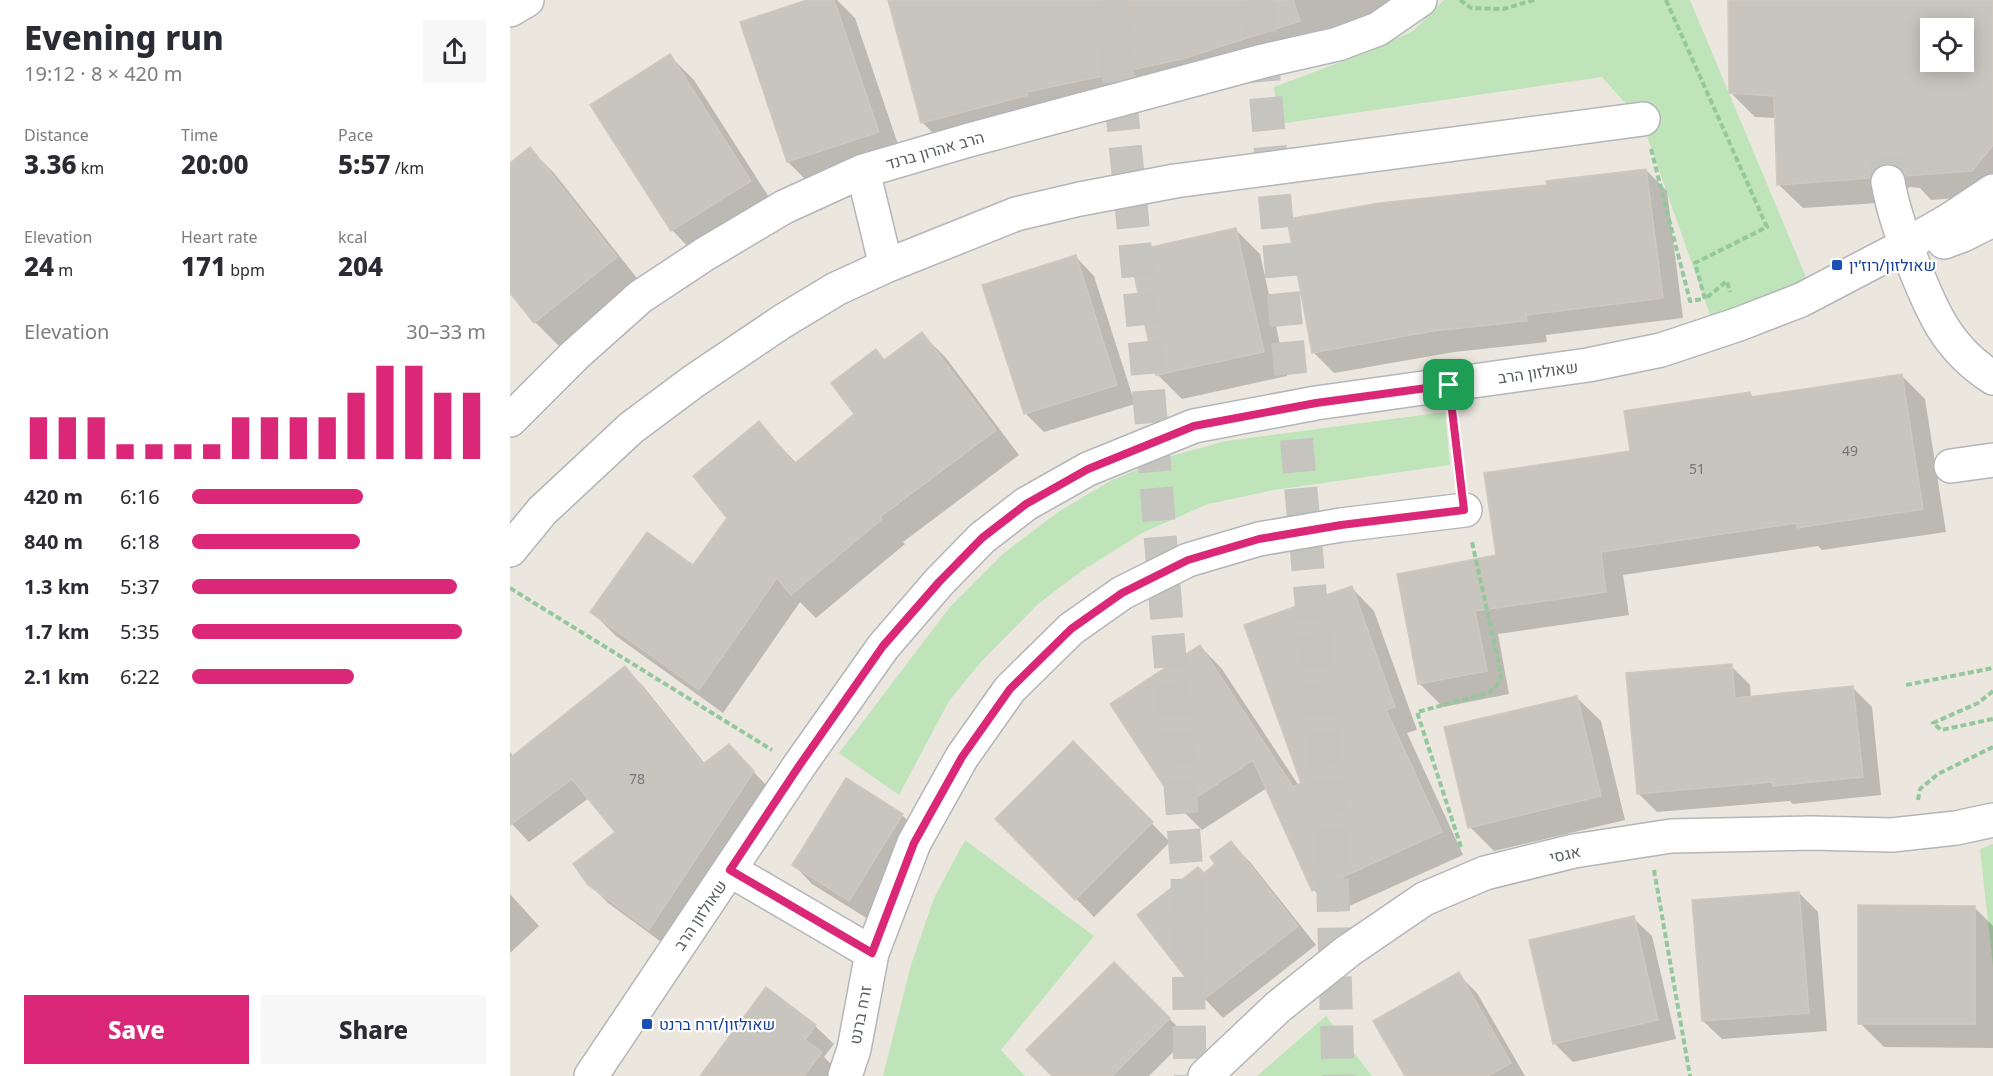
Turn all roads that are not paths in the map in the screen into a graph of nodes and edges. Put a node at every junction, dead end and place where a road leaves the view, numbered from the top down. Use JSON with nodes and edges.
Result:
{"nodes":[{"id":1,"x":527,"y":0,"type":"edge"},
{"id":2,"x":1420,"y":0,"type":"edge"},
{"id":3,"x":510,"y":10,"type":"edge"},
{"id":4,"x":1643,"y":119,"type":"road end"},
{"id":5,"x":863,"y":171,"type":"junction"},
{"id":6,"x":1888,"y":182,"type":"tunnel mouth"},
{"id":7,"x":1993,"y":190,"type":"edge"},
{"id":8,"x":1993,"y":220,"type":"edge"},
{"id":9,"x":1906,"y":245,"type":"junction"},
{"id":10,"x":886,"y":266,"type":"junction"},
{"id":11,"x":1993,"y":378,"type":"edge"},
{"id":12,"x":510,"y":420,"type":"edge"},
{"id":13,"x":1993,"y":460,"type":"edge"},
{"id":14,"x":1951,"y":466,"type":"dead end"},
{"id":15,"x":1464,"y":510,"type":"road end"},
{"id":16,"x":510,"y":550,"type":"edge"},
{"id":17,"x":1993,"y":819,"type":"edge"},
{"id":18,"x":730,"y":870,"type":"junction"},
{"id":19,"x":872,"y":953,"type":"junction"},
{"id":20,"x":591,"y":1076,"type":"edge"},
{"id":21,"x":845,"y":1076,"type":"edge"},
{"id":22,"x":1205,"y":1076,"type":"edge"}],
"edges":[{"from":1,"to":3,"type":"street"},
{"from":2,"to":5,"type":"street","name":"הרב אהרון ברנד"},
{"from":4,"to":10,"type":"street"},
{"from":5,"to":10,"type":"street"},
{"from":5,"to":12,"type":"street","name":"הרב אהרון ברנד"},
{"from":6,"to":9,"type":"street"},
{"from":7,"to":9,"type":"street","name":"שאולזון הרב"},
{"from":8,"to":9,"type":"street","name":"שאולזון הרב"},
{"from":9,"to":11,"type":"street"},
{"from":9,"to":18,"type":"street","name":"שאולזון הרב"},
{"from":10,"to":16,"type":"street"},
{"from":13,"to":14,"type":"street"},
{"from":15,"to":19,"type":"street","name":"זרח ברנט"},
{"from":17,"to":22,"type":"street","name":"אגסי"},
{"from":18,"to":19,"type":"street"},
{"from":18,"to":20,"type":"street","name":"שאולזון הרב"},
{"from":19,"to":21,"type":"street","name":"זרח ברנט"}]}
